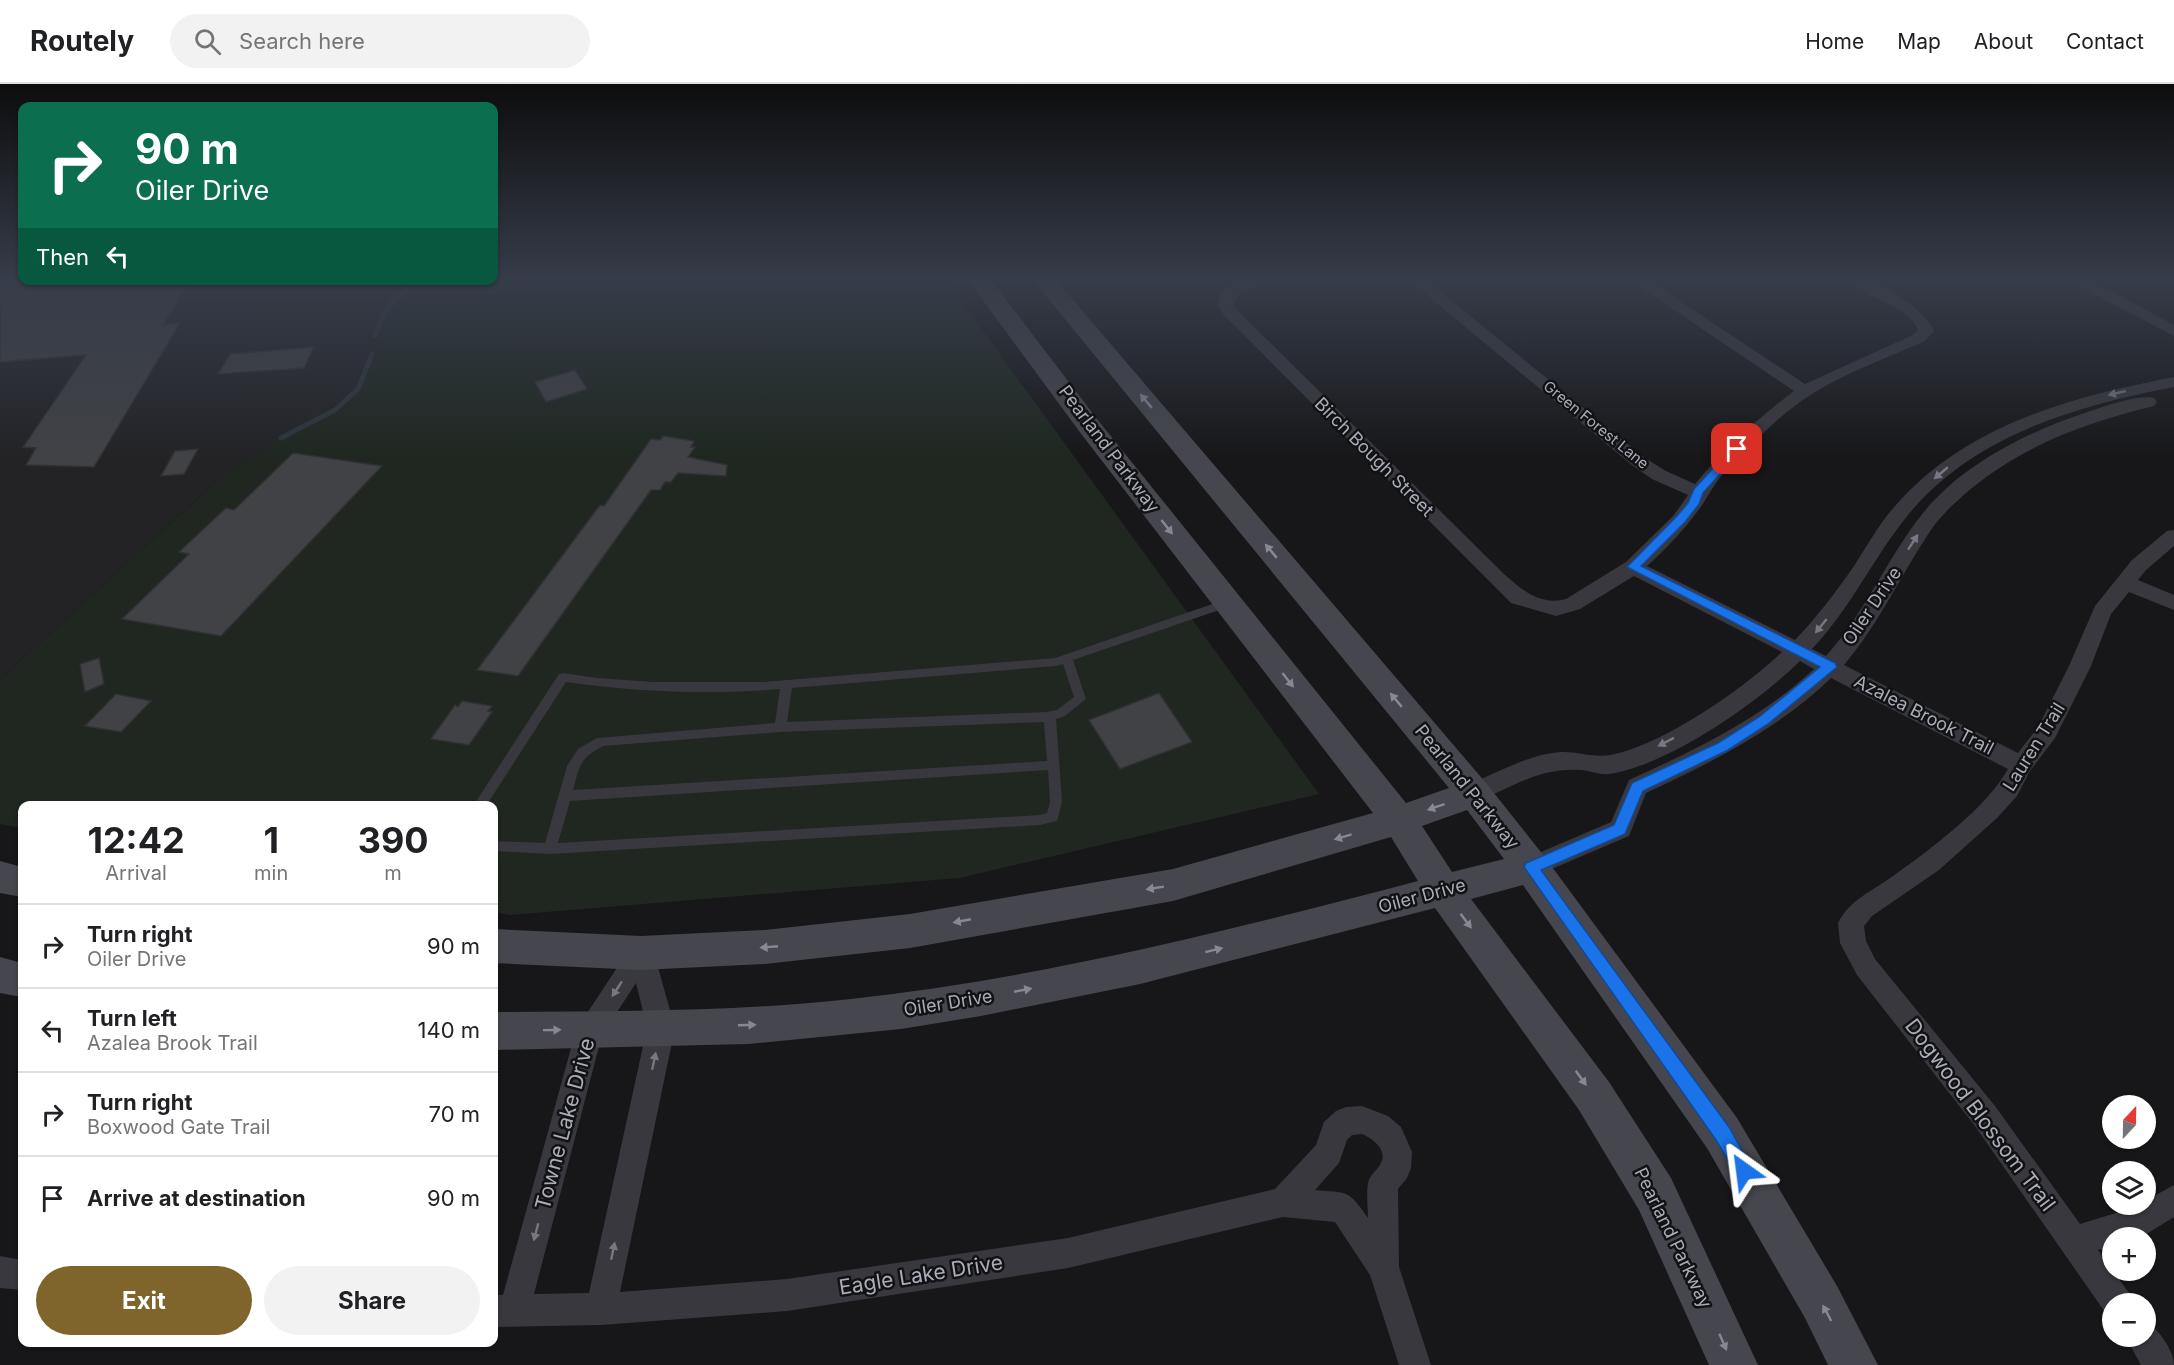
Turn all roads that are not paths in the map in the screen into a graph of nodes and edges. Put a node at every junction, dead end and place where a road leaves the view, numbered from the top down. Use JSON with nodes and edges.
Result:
{"nodes":[{"id":1,"x":1026,"y":340,"type":"edge"},
{"id":2,"x":1094,"y":340,"type":"edge"},
{"id":3,"x":1258,"y":340,"type":"edge"},
{"id":4,"x":1490,"y":340,"type":"edge"},
{"id":5,"x":1728,"y":340,"type":"edge"},
{"id":6,"x":1915,"y":340,"type":"edge"},
{"id":7,"x":2174,"y":382,"type":"edge"},
{"id":8,"x":1805,"y":391,"type":"junction"},
{"id":9,"x":2174,"y":397,"type":"edge"},
{"id":10,"x":1698,"y":492,"type":"junction"},
{"id":11,"x":2174,"y":536,"type":"edge"},
{"id":12,"x":1633,"y":567,"type":"junction"},
{"id":13,"x":2125,"y":582,"type":"junction"},
{"id":14,"x":1227,"y":603,"type":"junction"},
{"id":15,"x":2174,"y":603,"type":"edge"},
{"id":16,"x":1798,"y":651,"type":"junction"},
{"id":17,"x":1067,"y":659,"type":"junction"},
{"id":18,"x":1830,"y":667,"type":"junction"},
{"id":19,"x":787,"y":684,"type":"junction"},
{"id":20,"x":1050,"y":716,"type":"junction"},
{"id":21,"x":780,"y":727,"type":"junction"},
{"id":22,"x":1053,"y":765,"type":"junction"},
{"id":23,"x":2022,"y":765,"type":"junction"},
{"id":24,"x":1474,"y":793,"type":"junction"},
{"id":25,"x":565,"y":796,"type":"junction"},
{"id":26,"x":482,"y":801,"type":"edge"},
{"id":27,"x":1399,"y":820,"type":"junction"},
{"id":28,"x":498,"y":846,"type":"edge"},
{"id":29,"x":550,"y":849,"type":"junction"},
{"id":30,"x":1531,"y":867,"type":"junction"},
{"id":31,"x":0,"y":877,"type":"edge"},
{"id":32,"x":18,"y":881,"type":"edge"},
{"id":33,"x":1443,"y":890,"type":"junction"},
{"id":34,"x":1851,"y":923,"type":"joint"},
{"id":35,"x":498,"y":946,"type":"edge"},
{"id":36,"x":641,"y":953,"type":"junction"},
{"id":37,"x":0,"y":975,"type":"edge"},
{"id":38,"x":18,"y":979,"type":"edge"},
{"id":39,"x":661,"y":1028,"type":"junction"},
{"id":40,"x":590,"y":1030,"type":"junction"},
{"id":41,"x":498,"y":1031,"type":"edge"},
{"id":42,"x":2174,"y":1200,"type":"edge"},
{"id":43,"x":1283,"y":1202,"type":"junction"},
{"id":44,"x":2076,"y":1242,"type":"junction"},
{"id":45,"x":1383,"y":1267,"type":"junction"},
{"id":46,"x":0,"y":1272,"type":"edge"},
{"id":47,"x":18,"y":1274,"type":"edge"},
{"id":48,"x":2111,"y":1293,"type":"edge"},
{"id":49,"x":601,"y":1309,"type":"junction"},
{"id":50,"x":504,"y":1311,"type":"edge"},
{"id":51,"x":2148,"y":1347,"type":"edge"},
{"id":52,"x":1415,"y":1365,"type":"edge"},
{"id":53,"x":1734,"y":1365,"type":"edge"},
{"id":54,"x":1854,"y":1365,"type":"edge"},
{"id":55,"x":2160,"y":1365,"type":"edge"}],
"edges":[{"from":1,"to":14,"type":"main road","name":"Pearland Parkway","one_way":true},
{"from":24,"to":2,"type":"main road","name":"Pearland Parkway","one_way":true},
{"from":3,"to":12,"type":"street","name":"Birch Bough Street"},
{"from":4,"to":10,"type":"street","name":"Green Forest Lane"},
{"from":5,"to":8,"type":"street"},
{"from":6,"to":8,"type":"street"},
{"from":7,"to":16,"type":"street","name":"Oiler Drive","one_way":true},
{"from":8,"to":10,"type":"street"},
{"from":18,"to":9,"type":"street","name":"Oiler Drive","one_way":true},
{"from":10,"to":12,"type":"street"},
{"from":11,"to":13,"type":"street","name":"Lauren Trail"},
{"from":12,"to":16,"type":"street","name":"Azalea Brook Trail"},
{"from":13,"to":15,"type":"street"},
{"from":13,"to":23,"type":"street","name":"Lauren Trail"},
{"from":14,"to":17,"type":"lane"},
{"from":14,"to":27,"type":"main road","name":"Pearland Parkway","one_way":true},
{"from":16,"to":18,"type":"street","name":"Azalea Brook Trail"},
{"from":16,"to":24,"type":"street","name":"Oiler Drive","one_way":true},
{"from":17,"to":19,"type":"lane"},
{"from":17,"to":20,"type":"lane"},
{"from":18,"to":23,"type":"street","name":"Azalea Brook Trail"},
{"from":18,"to":30,"type":"street","name":"Oiler Drive"},
{"from":19,"to":21,"type":"lane"},
{"from":19,"to":26,"type":"lane"},
{"from":20,"to":21,"type":"lane"},
{"from":20,"to":22,"type":"lane"},
{"from":21,"to":25,"type":"lane"},
{"from":22,"to":25,"type":"lane"},
{"from":22,"to":29,"type":"lane"},
{"from":23,"to":34,"type":"street","name":"Lauren Trail"},
{"from":24,"to":27,"type":"main road","name":"Oiler Drive","one_way":true},
{"from":24,"to":30,"type":"main road","name":"Pearland Parkway"},
{"from":25,"to":29,"type":"lane"},
{"from":27,"to":33,"type":"main road","name":"Pearland Parkway"},
{"from":27,"to":36,"type":"main road","name":"Oiler Drive","one_way":true},
{"from":28,"to":29,"type":"lane"},
{"from":30,"to":33,"type":"main road","name":"Oiler Drive"},
{"from":54,"to":30,"type":"main road","name":"Pearland Parkway","one_way":true},
{"from":31,"to":32,"type":"main road"},
{"from":39,"to":33,"type":"main road","name":"Oiler Drive","one_way":true},
{"from":33,"to":53,"type":"main road","name":"Pearland Parkway","one_way":true},
{"from":34,"to":44,"type":"street","name":"Dogwood Blossom Trail"},
{"from":35,"to":36,"type":"main road","name":"Oiler Drive"},
{"from":36,"to":39,"type":"street"},
{"from":36,"to":40,"type":"street","name":"Towne Lake Drive","one_way":true},
{"from":37,"to":38,"type":"main road"},
{"from":39,"to":40,"type":"main road","name":"Oiler Drive"},
{"from":49,"to":39,"type":"street","one_way":true},
{"from":41,"to":40,"type":"main road","name":"Oiler Drive","one_way":true},
{"from":40,"to":50,"type":"street","name":"Towne Lake Drive","one_way":true},
{"from":42,"to":44,"type":"street"},
{"from":43,"to":45,"type":"street","name":"Eagle Lake Drive"},
{"from":43,"to":45,"type":"street"},
{"from":43,"to":49,"type":"street","name":"Eagle Lake Drive"},
{"from":44,"to":48,"type":"street","name":"Dogwood Blossom Trail"},
{"from":45,"to":52,"type":"street"},
{"from":46,"to":47,"type":"street"},
{"from":49,"to":50,"type":"street","name":"Eagle Lake Drive"},
{"from":51,"to":55,"type":"street"}]}
